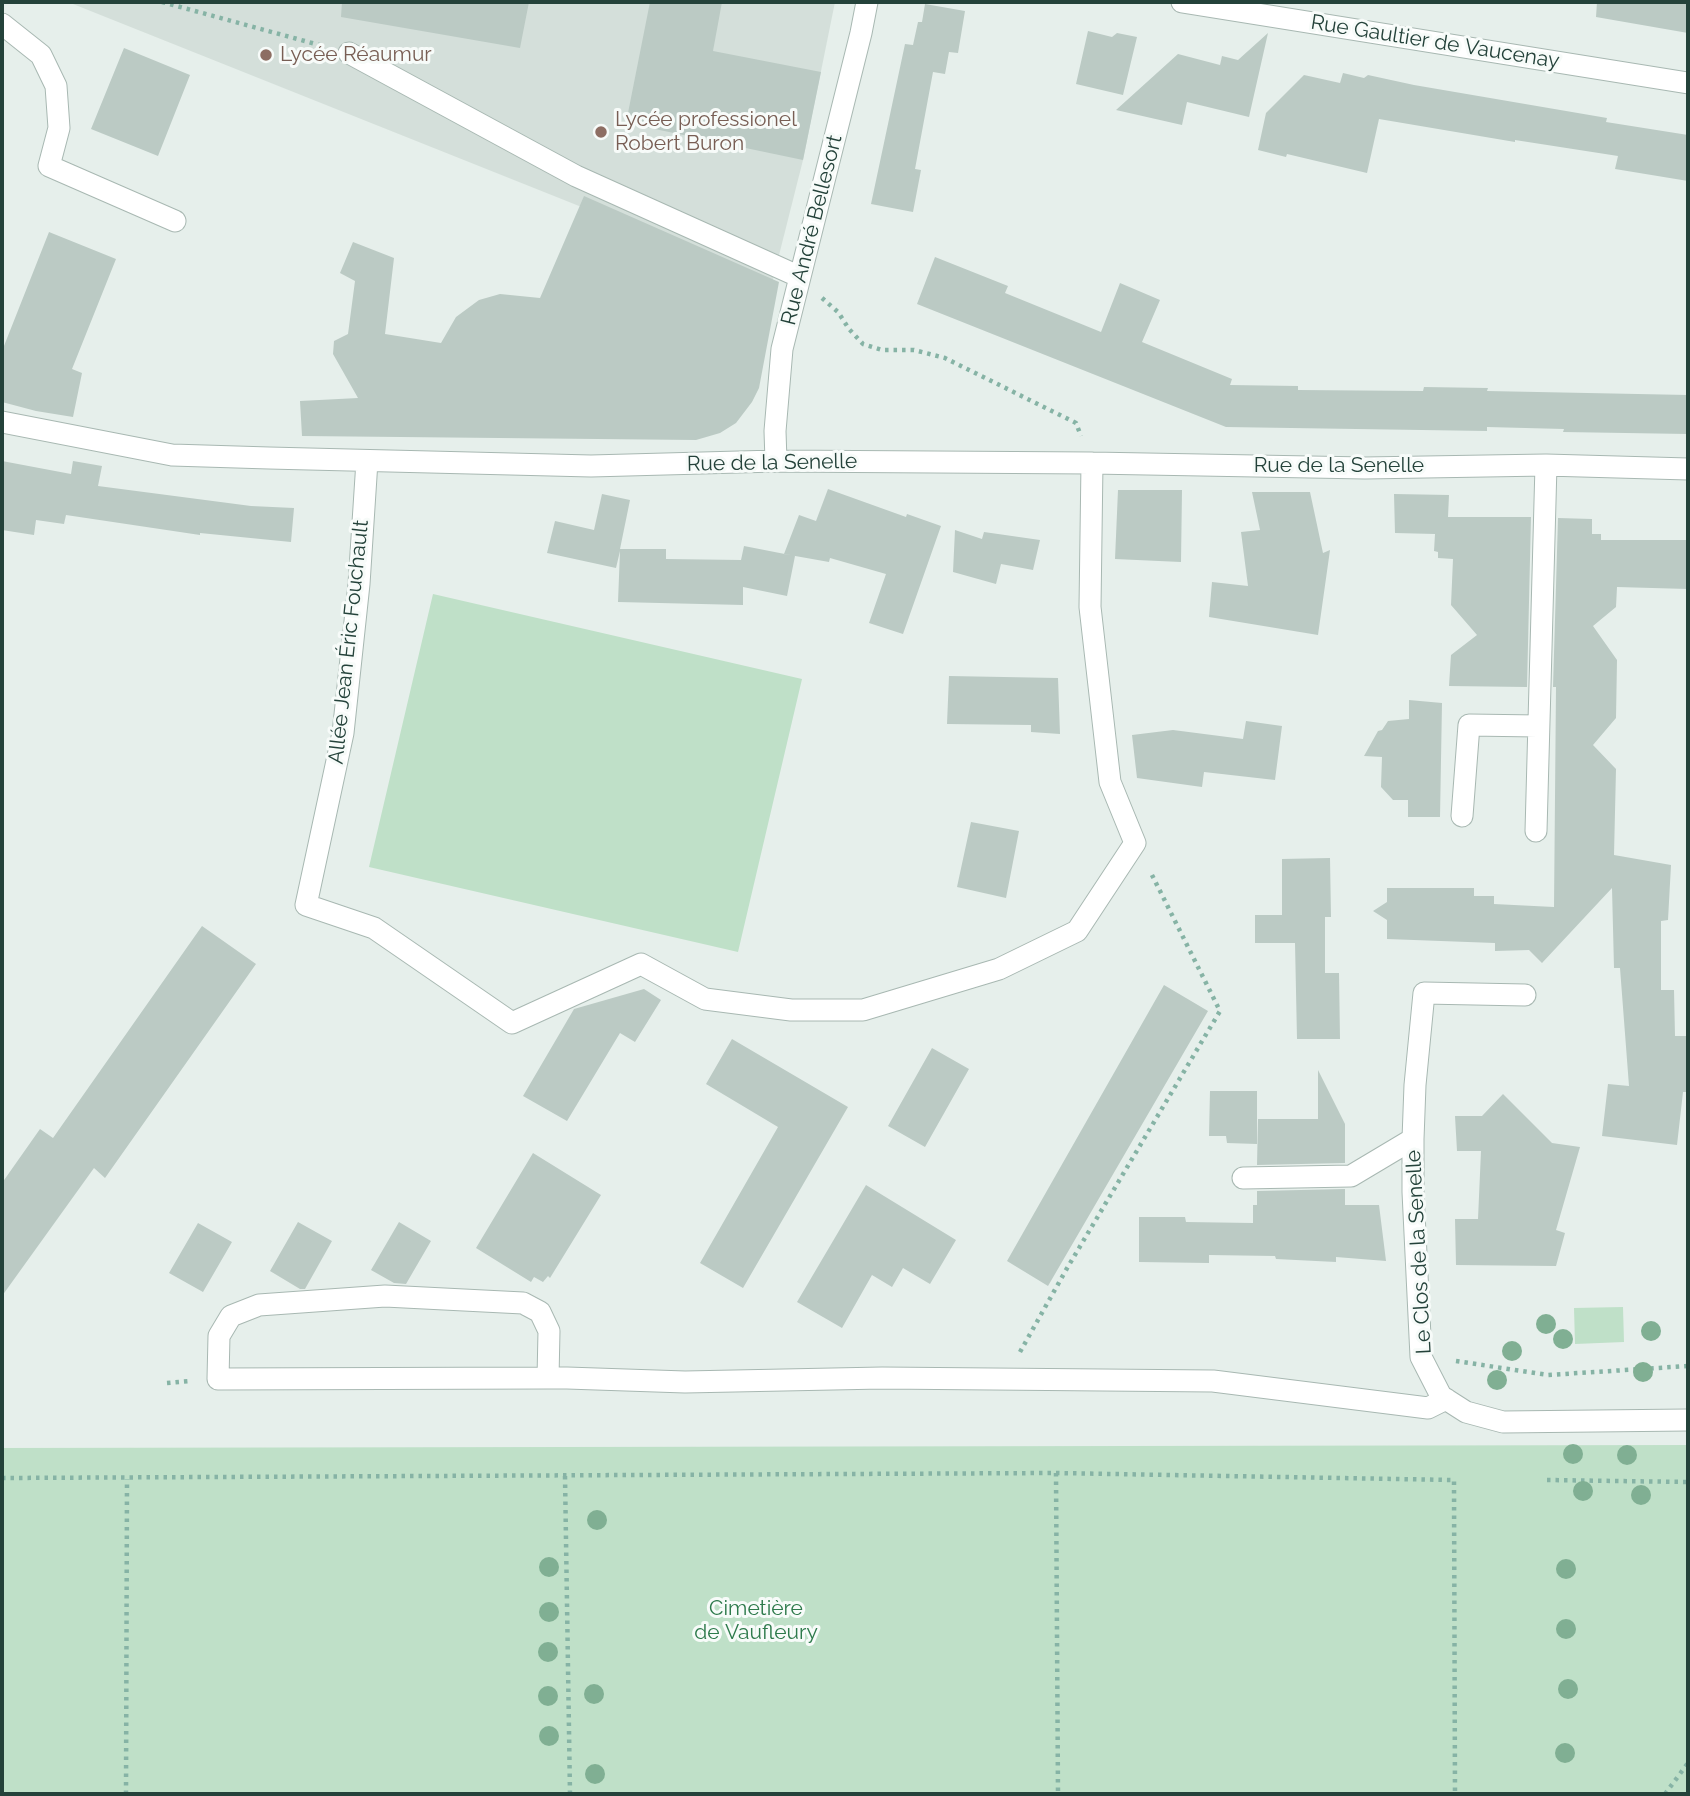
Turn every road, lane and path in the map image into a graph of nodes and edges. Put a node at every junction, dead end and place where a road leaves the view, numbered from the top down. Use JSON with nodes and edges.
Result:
{"nodes":[{"id":1,"x":162,"y":2,"type":"edge"},
{"id":2,"x":867,"y":2,"type":"edge"},
{"id":3,"x":1182,"y":2,"type":"edge"},
{"id":4,"x":2,"y":23,"type":"edge"},
{"id":5,"x":349,"y":53,"type":"joint"},
{"id":6,"x":1688,"y":83,"type":"edge"},
{"id":7,"x":175,"y":221,"type":"dead end"},
{"id":8,"x":800,"y":277,"type":"junction"},
{"id":9,"x":2,"y":422,"type":"edge"},
{"id":10,"x":366,"y":461,"type":"junction"},
{"id":11,"x":776,"y":461,"type":"junction"},
{"id":12,"x":1092,"y":463,"type":"junction"},
{"id":13,"x":1546,"y":465,"type":"junction"},
{"id":14,"x":1688,"y":469,"type":"edge"},
{"id":15,"x":1538,"y":726,"type":"junction"},
{"id":16,"x":1462,"y":816,"type":"dead end"},
{"id":17,"x":1536,"y":831,"type":"dead end"},
{"id":18,"x":1135,"y":843,"type":"junction"},
{"id":19,"x":1525,"y":995,"type":"dead end"},
{"id":20,"x":1413,"y":1139,"type":"junction"},
{"id":21,"x":1243,"y":1178,"type":"dead end"},
{"id":22,"x":1421,"y":1357,"type":"junction"},
{"id":23,"x":1688,"y":1366,"type":"edge"},
{"id":24,"x":548,"y":1378,"type":"junction"},
{"id":25,"x":1005,"y":1379,"type":"junction"},
{"id":26,"x":1446,"y":1399,"type":"junction"},
{"id":27,"x":1688,"y":1420,"type":"edge"},
{"id":28,"x":1056,"y":1473,"type":"junction"},
{"id":29,"x":565,"y":1476,"type":"junction"},
{"id":30,"x":2,"y":1478,"type":"edge"},
{"id":31,"x":127,"y":1479,"type":"junction"},
{"id":32,"x":1547,"y":1480,"type":"dead end"},
{"id":33,"x":1688,"y":1482,"type":"edge"},
{"id":34,"x":1688,"y":1763,"type":"edge"},
{"id":35,"x":126,"y":1794,"type":"edge"},
{"id":36,"x":570,"y":1794,"type":"edge"},
{"id":37,"x":1058,"y":1794,"type":"edge"},
{"id":38,"x":1455,"y":1794,"type":"edge"},
{"id":39,"x":1665,"y":1794,"type":"edge"}],
"edges":[{"from":1,"to":5,"type":"path"},
{"from":2,"to":8,"type":"street","name":"Rue André Bellesort"},
{"from":3,"to":6,"type":"street","name":"Rue Gaultier de Vaucenay"},
{"from":4,"to":7,"type":"street"},
{"from":5,"to":8,"type":"street"},
{"from":8,"to":11,"type":"street","name":"Rue André Bellesort"},
{"from":8,"to":12,"type":"path"},
{"from":9,"to":10,"type":"street","name":"Rue de la Senelle"},
{"from":10,"to":11,"type":"street","name":"Rue de la Senelle"},
{"from":10,"to":18,"type":"street","name":"Allée Jean Éric Fouchault"},
{"from":11,"to":12,"type":"street","name":"Rue de la Senelle"},
{"from":12,"to":13,"type":"street","name":"Rue de la Senelle"},
{"from":12,"to":18,"type":"street"},
{"from":13,"to":14,"type":"street","name":"Rue de la Senelle"},
{"from":13,"to":15,"type":"street"},
{"from":15,"to":16,"type":"street"},
{"from":15,"to":17,"type":"street"},
{"from":18,"to":25,"type":"path"},
{"from":19,"to":20,"type":"street","name":"Le Clos de la Senelle"},
{"from":20,"to":21,"type":"street"},
{"from":20,"to":22,"type":"street","name":"Le Clos de la Senelle"},
{"from":22,"to":23,"type":"path"},
{"from":22,"to":26,"type":"street","name":"Le Clos de la Senelle"},
{"from":24,"to":24,"type":"street"},
{"from":24,"to":25,"type":"street"},
{"from":25,"to":26,"type":"street"},
{"from":26,"to":27,"type":"street"},
{"from":28,"to":29,"type":"path"},
{"from":28,"to":37,"type":"path"},
{"from":28,"to":38,"type":"path"},
{"from":29,"to":31,"type":"path"},
{"from":29,"to":36,"type":"path"},
{"from":30,"to":31,"type":"path"},
{"from":31,"to":35,"type":"path"},
{"from":32,"to":33,"type":"path"},
{"from":34,"to":39,"type":"path"}]}
